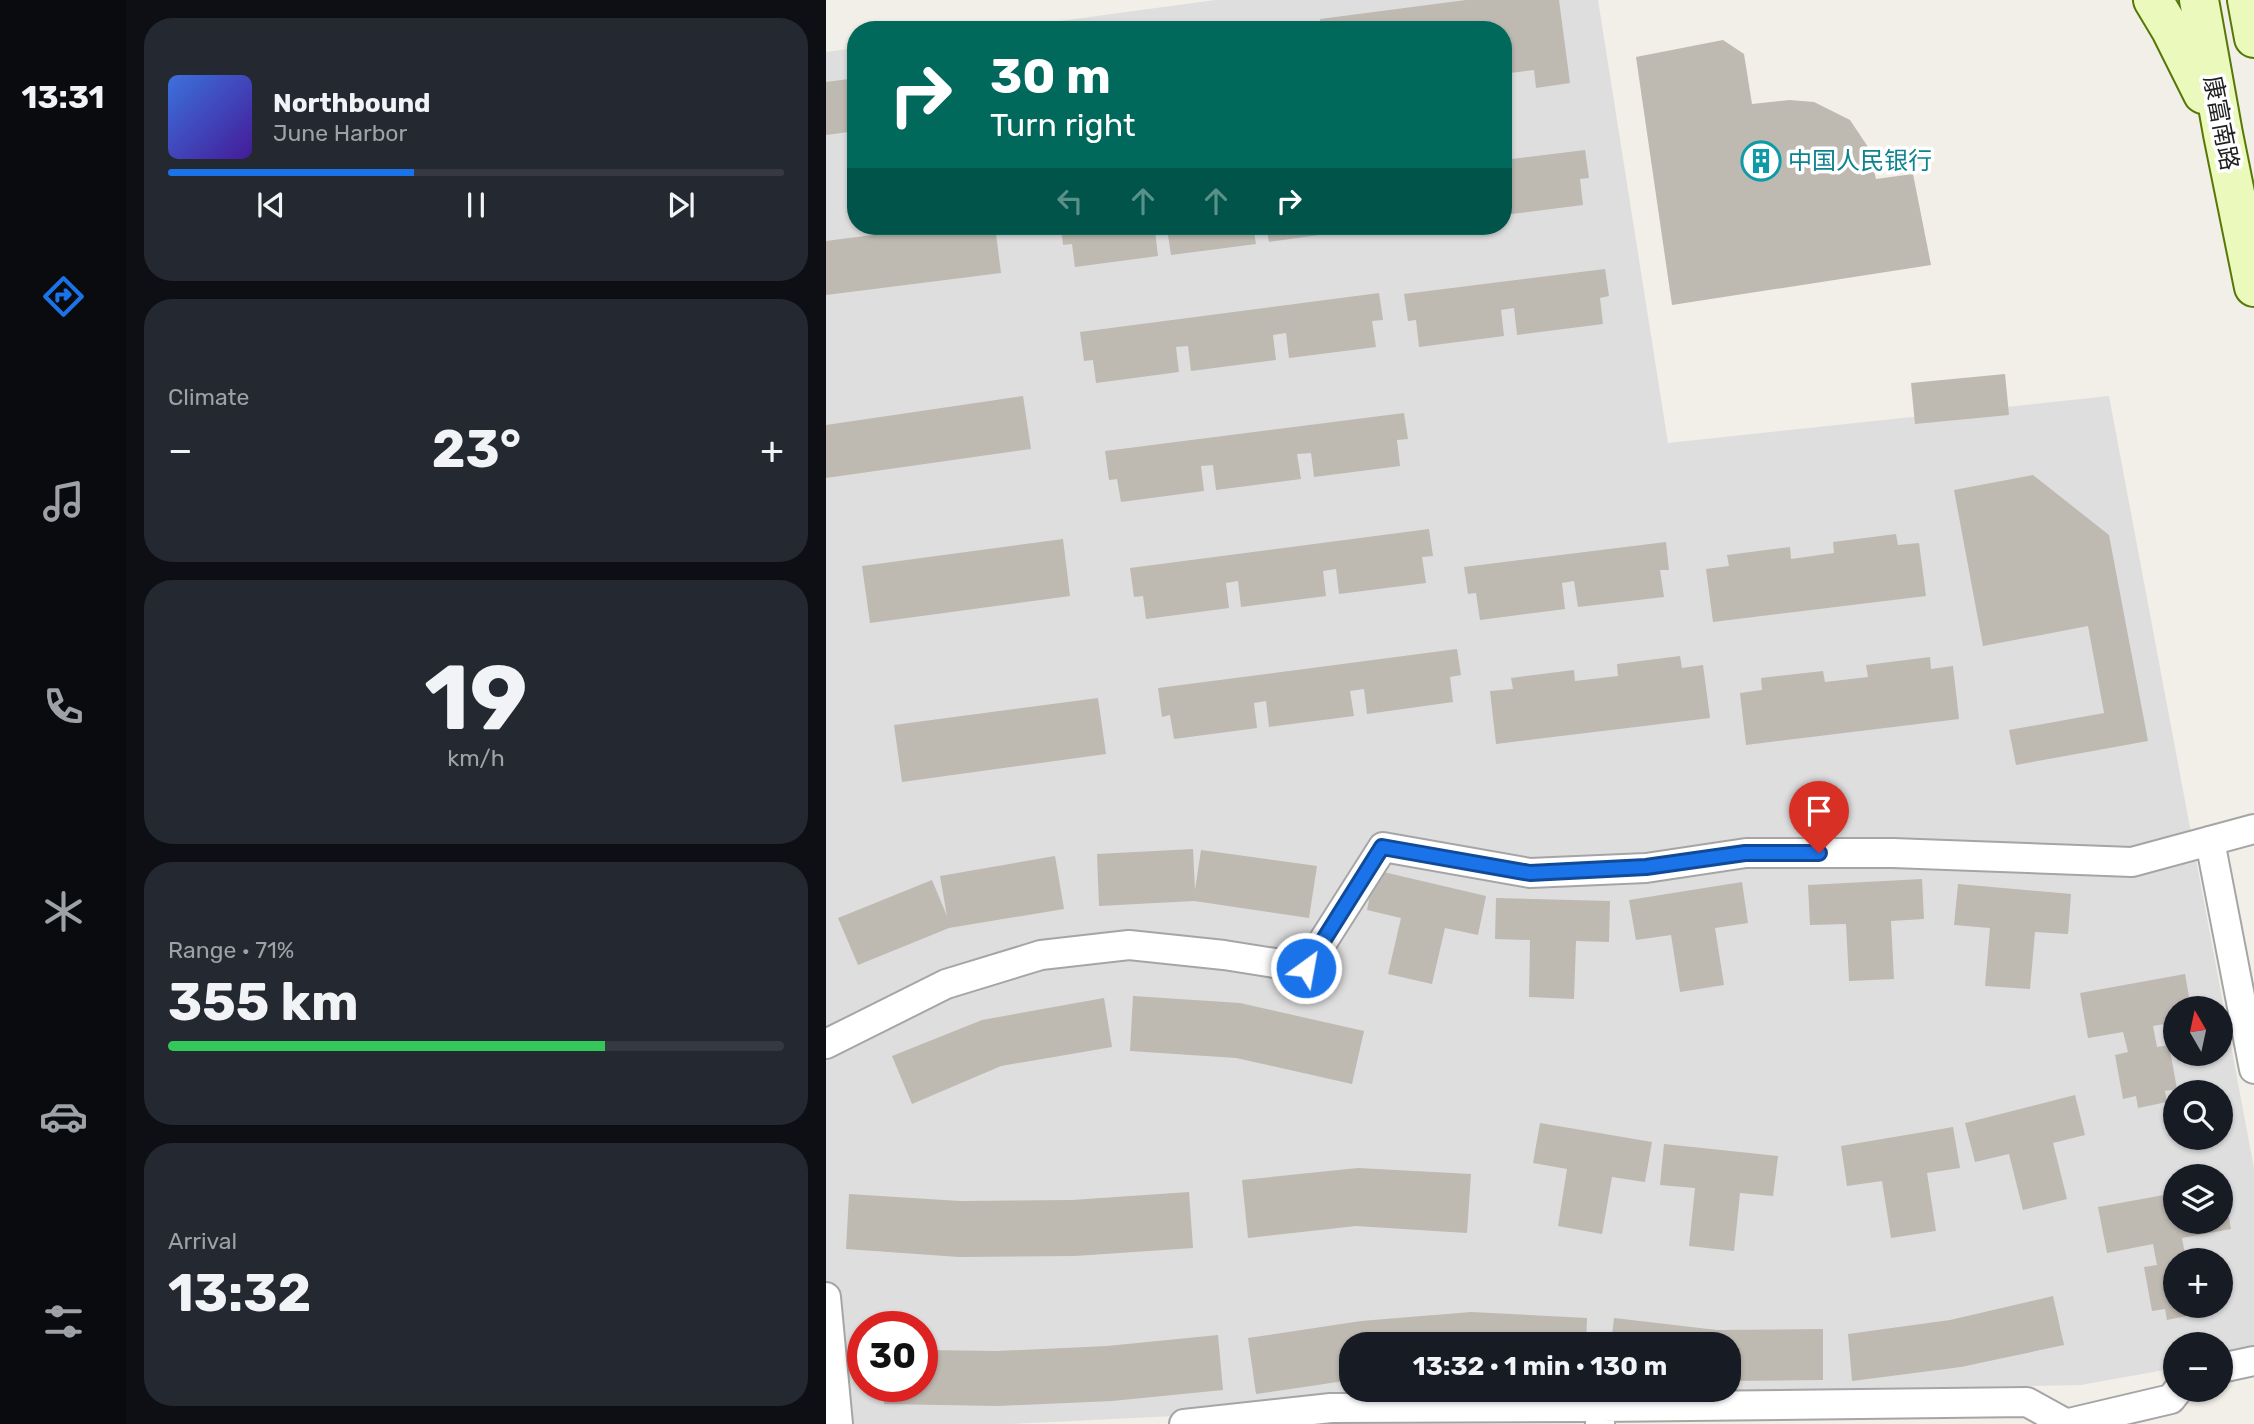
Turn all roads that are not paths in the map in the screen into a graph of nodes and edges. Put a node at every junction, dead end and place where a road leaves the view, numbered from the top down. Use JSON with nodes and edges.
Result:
{"nodes":[{"id":1,"x":2153,"y":0,"type":"edge"},
{"id":2,"x":2199,"y":0,"type":"edge"},
{"id":3,"x":2247,"y":0,"type":"edge"},
{"id":4,"x":2254,"y":38,"type":"edge"},
{"id":5,"x":2223,"y":134,"type":"junction"},
{"id":6,"x":2254,"y":287,"type":"edge"},
{"id":7,"x":2254,"y":829,"type":"edge"},
{"id":8,"x":2210,"y":841,"type":"junction"},
{"id":9,"x":826,"y":1044,"type":"edge"},
{"id":10,"x":2254,"y":1069,"type":"edge"},
{"id":11,"x":826,"y":1297,"type":"edge"},
{"id":12,"x":2254,"y":1361,"type":"edge"},
{"id":13,"x":2233,"y":1365,"type":"edge"},
{"id":14,"x":2163,"y":1401,"type":"edge"},
{"id":15,"x":1600,"y":1415,"type":"edge"},
{"id":16,"x":838,"y":1424,"type":"edge"},
{"id":17,"x":1184,"y":1424,"type":"edge"},
{"id":18,"x":2065,"y":1424,"type":"edge"}],
"edges":[{"from":1,"to":5,"type":"main road"},
{"from":2,"to":5,"type":"main road","name":"康富南路"},
{"from":3,"to":4,"type":"main road"},
{"from":5,"to":6,"type":"main road","name":"康富南路"},
{"from":7,"to":8,"type":"street"},
{"from":8,"to":9,"type":"street"},
{"from":8,"to":10,"type":"street"},
{"from":11,"to":16,"type":"street"},
{"from":12,"to":13,"type":"street"},
{"from":14,"to":18,"type":"street"},
{"from":15,"to":17,"type":"street"},
{"from":15,"to":18,"type":"street"}]}
